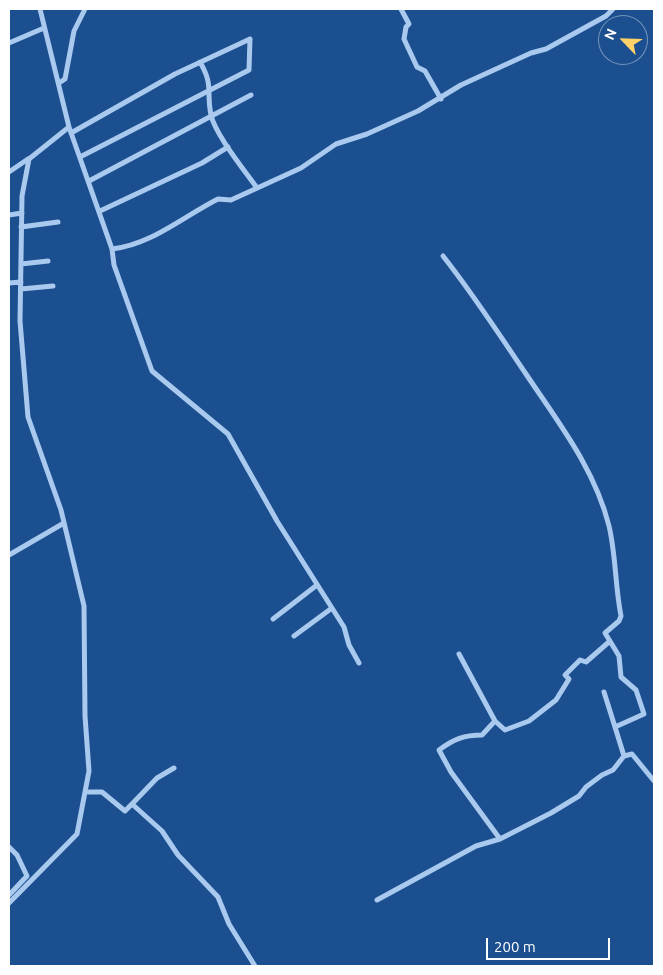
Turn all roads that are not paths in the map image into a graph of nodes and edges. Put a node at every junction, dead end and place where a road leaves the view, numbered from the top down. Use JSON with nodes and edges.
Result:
{"nodes":[{"id":1,"x":40,"y":9,"type":"edge"},
{"id":2,"x":85,"y":9,"type":"edge"},
{"id":3,"x":401,"y":9,"type":"edge"},
{"id":4,"x":613,"y":9,"type":"edge"},
{"id":5,"x":44,"y":28,"type":"junction"},
{"id":6,"x":9,"y":44,"type":"edge"},
{"id":7,"x":200,"y":62,"type":"junction"},
{"id":8,"x":59,"y":83,"type":"junction"},
{"id":9,"x":210,"y":90,"type":"junction"},
{"id":10,"x":251,"y":95,"type":"dead end"},
{"id":11,"x":441,"y":99,"type":"junction"},
{"id":12,"x":211,"y":116,"type":"junction"},
{"id":13,"x":70,"y":130,"type":"junction"},
{"id":14,"x":228,"y":147,"type":"junction"},
{"id":15,"x":80,"y":157,"type":"junction"},
{"id":16,"x":29,"y":158,"type":"junction"},
{"id":17,"x":9,"y":172,"type":"edge"},
{"id":18,"x":89,"y":182,"type":"junction"},
{"id":19,"x":257,"y":188,"type":"junction"},
{"id":20,"x":100,"y":211,"type":"junction"},
{"id":21,"x":22,"y":213,"type":"junction"},
{"id":22,"x":9,"y":215,"type":"edge"},
{"id":23,"x":58,"y":222,"type":"dead end"},
{"id":24,"x":22,"y":227,"type":"junction"},
{"id":25,"x":112,"y":249,"type":"junction"},
{"id":26,"x":443,"y":256,"type":"dead end"},
{"id":27,"x":48,"y":261,"type":"dead end"},
{"id":28,"x":21,"y":264,"type":"junction"},
{"id":29,"x":21,"y":282,"type":"junction"},
{"id":30,"x":9,"y":284,"type":"edge"},
{"id":31,"x":53,"y":286,"type":"dead end"},
{"id":32,"x":21,"y":289,"type":"junction"},
{"id":33,"x":64,"y":524,"type":"junction"},
{"id":34,"x":9,"y":555,"type":"edge"},
{"id":35,"x":316,"y":584,"type":"junction"},
{"id":36,"x":332,"y":608,"type":"junction"},
{"id":37,"x":273,"y":619,"type":"dead end"},
{"id":38,"x":294,"y":636,"type":"dead end"},
{"id":39,"x":610,"y":641,"type":"junction"},
{"id":40,"x":459,"y":654,"type":"dead end"},
{"id":41,"x":359,"y":663,"type":"dead end"},
{"id":42,"x":604,"y":692,"type":"dead end"},
{"id":43,"x":495,"y":721,"type":"junction"},
{"id":44,"x":615,"y":727,"type":"junction"},
{"id":45,"x":624,"y":756,"type":"junction"},
{"id":46,"x":174,"y":768,"type":"dead end"},
{"id":47,"x":654,"y":781,"type":"edge"},
{"id":48,"x":86,"y":792,"type":"junction"},
{"id":49,"x":132,"y":804,"type":"junction"},
{"id":50,"x":500,"y":838,"type":"junction"},
{"id":51,"x":9,"y":847,"type":"edge"},
{"id":52,"x":9,"y":895,"type":"edge"},
{"id":53,"x":377,"y":900,"type":"dead end"},
{"id":54,"x":9,"y":903,"type":"edge"},
{"id":55,"x":255,"y":966,"type":"edge"}],
"edges":[{"from":1,"to":5,"type":"street"},
{"from":2,"to":8,"type":"street"},
{"from":3,"to":11,"type":"street"},
{"from":4,"to":11,"type":"street"},
{"from":5,"to":6,"type":"street"},
{"from":5,"to":8,"type":"street"},
{"from":7,"to":9,"type":"street"},
{"from":7,"to":9,"type":"street"},
{"from":7,"to":13,"type":"street"},
{"from":8,"to":13,"type":"street"},
{"from":9,"to":12,"type":"street"},
{"from":9,"to":15,"type":"street"},
{"from":10,"to":12,"type":"street"},
{"from":11,"to":19,"type":"street"},
{"from":12,"to":14,"type":"street"},
{"from":12,"to":18,"type":"street"},
{"from":13,"to":15,"type":"street"},
{"from":13,"to":16,"type":"street"},
{"from":14,"to":19,"type":"street"},
{"from":14,"to":20,"type":"street"},
{"from":15,"to":18,"type":"street"},
{"from":16,"to":17,"type":"street"},
{"from":16,"to":21,"type":"street"},
{"from":18,"to":20,"type":"street"},
{"from":19,"to":25,"type":"street"},
{"from":20,"to":25,"type":"street"},
{"from":21,"to":22,"type":"street"},
{"from":21,"to":24,"type":"street"},
{"from":23,"to":24,"type":"street"},
{"from":24,"to":28,"type":"street"},
{"from":25,"to":35,"type":"street"},
{"from":26,"to":39,"type":"street"},
{"from":27,"to":28,"type":"street"},
{"from":28,"to":29,"type":"street"},
{"from":29,"to":30,"type":"street"},
{"from":29,"to":32,"type":"street"},
{"from":31,"to":32,"type":"street"},
{"from":32,"to":33,"type":"street"},
{"from":33,"to":34,"type":"street"},
{"from":33,"to":48,"type":"street"},
{"from":35,"to":36,"type":"street"},
{"from":35,"to":37,"type":"street"},
{"from":36,"to":38,"type":"street"},
{"from":36,"to":41,"type":"street"},
{"from":39,"to":43,"type":"street"},
{"from":39,"to":44,"type":"street"},
{"from":40,"to":43,"type":"street"},
{"from":42,"to":44,"type":"street"},
{"from":43,"to":50,"type":"street"},
{"from":44,"to":45,"type":"street"},
{"from":45,"to":47,"type":"street"},
{"from":45,"to":50,"type":"street"},
{"from":46,"to":49,"type":"street"},
{"from":48,"to":49,"type":"street"},
{"from":48,"to":54,"type":"street"},
{"from":49,"to":55,"type":"street"},
{"from":50,"to":53,"type":"street"},
{"from":51,"to":52,"type":"street"}]}
